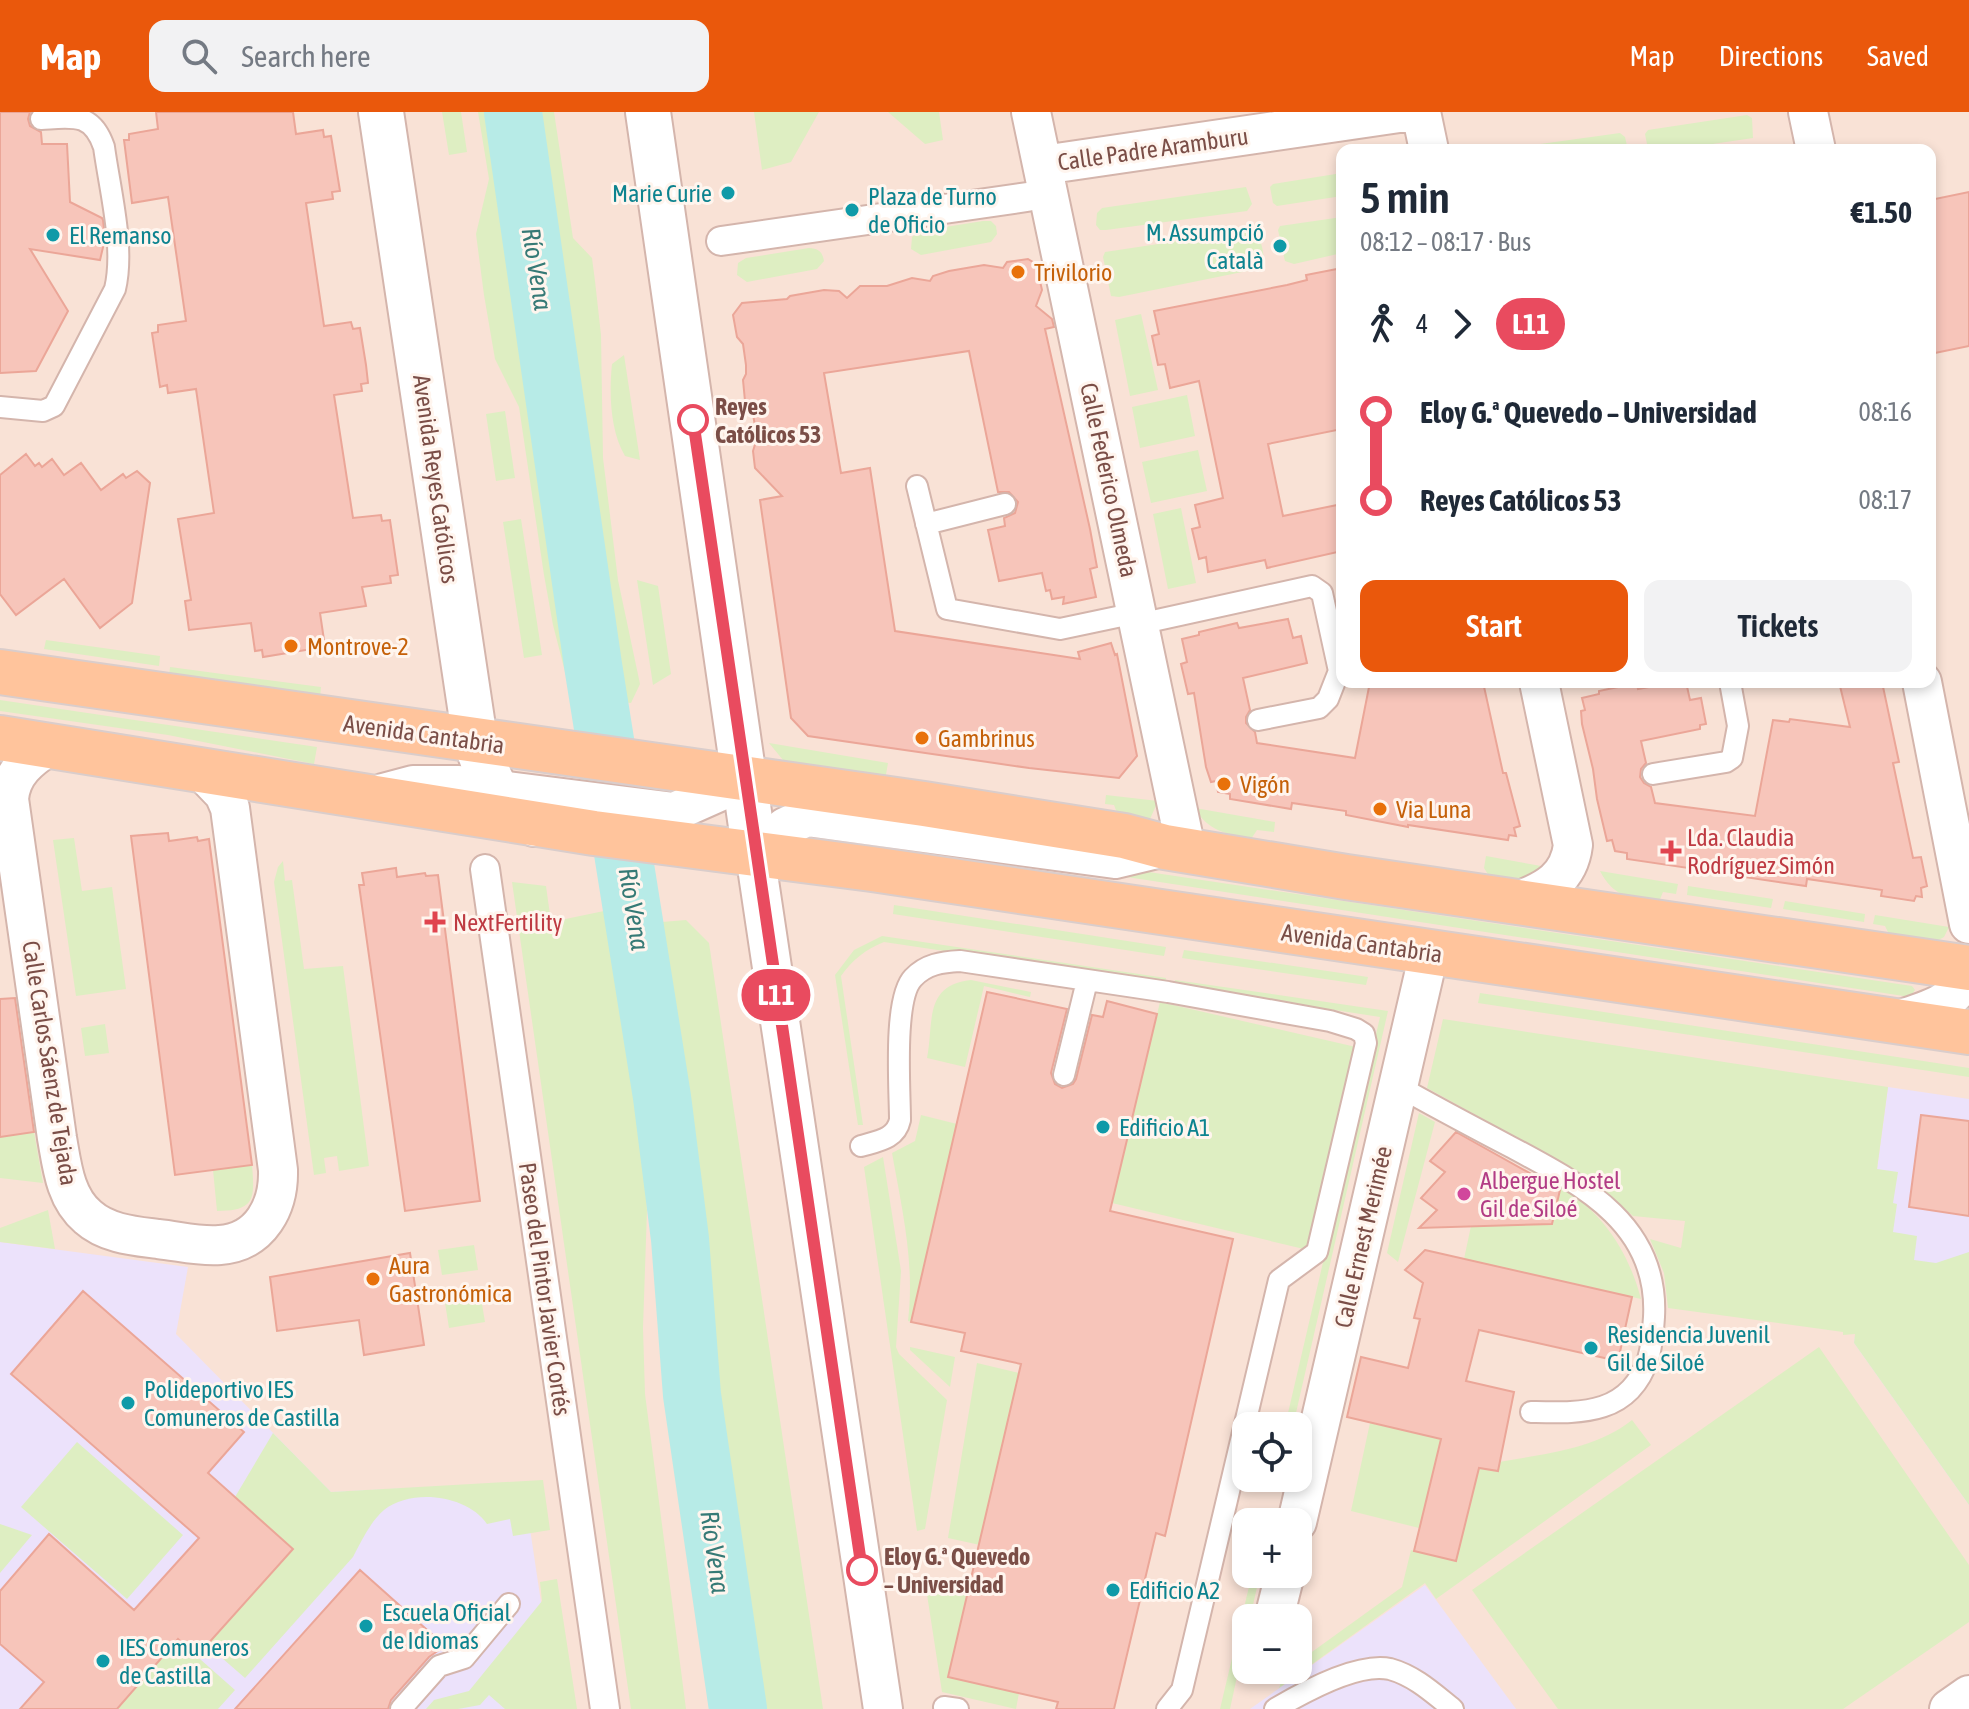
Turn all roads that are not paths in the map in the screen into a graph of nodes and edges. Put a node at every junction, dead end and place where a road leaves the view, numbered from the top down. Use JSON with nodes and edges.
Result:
{"nodes":[{"id":1,"x":381,"y":112,"type":"edge"},
{"id":2,"x":648,"y":112,"type":"edge"},
{"id":3,"x":1031,"y":112,"type":"edge"},
{"id":4,"x":1406,"y":112,"type":"edge"},
{"id":5,"x":1421,"y":112,"type":"edge"},
{"id":6,"x":1808,"y":112,"type":"edge"},
{"id":7,"x":41,"y":119,"type":"dead end"},
{"id":8,"x":1237,"y":124,"type":"edge"},
{"id":9,"x":1428,"y":144,"type":"edge"},
{"id":10,"x":1815,"y":144,"type":"edge"},
{"id":11,"x":1035,"y":181,"type":"junction"},
{"id":12,"x":721,"y":241,"type":"dead end"},
{"id":13,"x":0,"y":407,"type":"edge"},
{"id":14,"x":917,"y":486,"type":"dead end"},
{"id":15,"x":1005,"y":504,"type":"dead end"},
{"id":16,"x":926,"y":524,"type":"junction"},
{"id":17,"x":1138,"y":619,"type":"junction"},
{"id":18,"x":1336,"y":657,"type":"edge"},
{"id":19,"x":0,"y":672,"type":"edge"},
{"id":20,"x":1336,"y":679,"type":"edge"},
{"id":21,"x":101,"y":688,"type":"junction"},
{"id":22,"x":1546,"y":688,"type":"edge"},
{"id":23,"x":1731,"y":688,"type":"edge"},
{"id":24,"x":1923,"y":688,"type":"edge"},
{"id":25,"x":0,"y":689,"type":"edge"},
{"id":26,"x":1258,"y":720,"type":"dead end"},
{"id":27,"x":0,"y":738,"type":"edge"},
{"id":28,"x":475,"y":740,"type":"junction"},
{"id":29,"x":49,"y":746,"type":"junction"},
{"id":30,"x":202,"y":771,"type":"junction"},
{"id":31,"x":1653,"y":774,"type":"dead end"},
{"id":32,"x":746,"y":780,"type":"junction"},
{"id":33,"x":495,"y":791,"type":"junction"},
{"id":34,"x":363,"y":798,"type":"junction"},
{"id":35,"x":591,"y":818,"type":"junction"},
{"id":36,"x":535,"y":824,"type":"junction"},
{"id":37,"x":651,"y":826,"type":"junction"},
{"id":38,"x":1176,"y":848,"type":"junction"},
{"id":39,"x":755,"y":854,"type":"junction"},
{"id":40,"x":485,"y":869,"type":"dead end"},
{"id":41,"x":1518,"y":901,"type":"junction"},
{"id":42,"x":1969,"y":924,"type":"edge"},
{"id":43,"x":1429,"y":953,"type":"junction"},
{"id":44,"x":1969,"y":967,"type":"edge"},
{"id":45,"x":1087,"y":981,"type":"junction"},
{"id":46,"x":1898,"y":1020,"type":"junction"},
{"id":47,"x":1969,"y":1032,"type":"edge"},
{"id":48,"x":1064,"y":1075,"type":"dead end"},
{"id":49,"x":1398,"y":1086,"type":"junction"},
{"id":50,"x":861,"y":1146,"type":"dead end"},
{"id":51,"x":1531,"y":1412,"type":"dead end"},
{"id":52,"x":1300,"y":1508,"type":"edge"},
{"id":53,"x":509,"y":1604,"type":"dead end"},
{"id":54,"x":1969,"y":1695,"type":"edge"},
{"id":55,"x":401,"y":1709,"type":"edge"},
{"id":56,"x":605,"y":1709,"type":"edge"},
{"id":57,"x":883,"y":1709,"type":"edge"},
{"id":58,"x":1167,"y":1709,"type":"edge"},
{"id":59,"x":1275,"y":1709,"type":"edge"},
{"id":60,"x":1453,"y":1709,"type":"edge"},
{"id":61,"x":1949,"y":1709,"type":"edge"}],
"edges":[{"from":1,"to":28,"type":"street","name":"Avenida Reyes Católicos"},
{"from":2,"to":32,"type":"street"},
{"from":3,"to":11,"type":"street","name":"Calle Federico Olmeda"},
{"from":4,"to":8,"type":"street","name":"Calle Padre Aramburu"},
{"from":5,"to":9,"type":"street"},
{"from":6,"to":10,"type":"street"},
{"from":7,"to":13,"type":"lane"},
{"from":8,"to":11,"type":"street","name":"Calle Padre Aramburu"},
{"from":11,"to":12,"type":"street","name":"Calle Padre Aramburu"},
{"from":11,"to":17,"type":"street","name":"Calle Federico Olmeda"},
{"from":14,"to":16,"type":"lane"},
{"from":15,"to":16,"type":"lane"},
{"from":16,"to":17,"type":"lane"},
{"from":17,"to":18,"type":"lane"},
{"from":17,"to":38,"type":"street","name":"Calle Federico Olmeda"},
{"from":19,"to":21,"type":"main road","name":"Avenida Cantabria"},
{"from":20,"to":26,"type":"lane"},
{"from":21,"to":25,"type":"street","name":"Avenida Cantabria"},
{"from":21,"to":28,"type":"main road","name":"Avenida Cantabria"},
{"from":22,"to":41,"type":"street"},
{"from":23,"to":31,"type":"lane"},
{"from":24,"to":42,"type":"street"},
{"from":27,"to":29,"type":"main road","name":"Avenida Cantabria"},
{"from":28,"to":32,"type":"main road","name":"Avenida Cantabria"},
{"from":28,"to":33,"type":"street","name":"Avenida Reyes Católicos"},
{"from":29,"to":30,"type":"main road","name":"Avenida Cantabria"},
{"from":29,"to":30,"type":"street","name":"Calle Carlos Sáenz de Tejada"},
{"from":30,"to":34,"type":"main road","name":"Avenida Cantabria"},
{"from":32,"to":37,"type":"street","name":"Avenida Cantabria"},
{"from":32,"to":38,"type":"main road","name":"Avenida Cantabria"},
{"from":32,"to":39,"type":"street"},
{"from":33,"to":34,"type":"street","name":"Avenida Cantabria"},
{"from":33,"to":35,"type":"street","name":"Avenida Cantabria"},
{"from":33,"to":36,"type":"street","name":"Avenida Reyes Católicos"},
{"from":34,"to":36,"type":"main road","name":"Avenida Cantabria"},
{"from":35,"to":36,"type":"main road","name":"Avenida Cantabria"},
{"from":35,"to":37,"type":"main road","name":"Avenida Cantabria"},
{"from":37,"to":39,"type":"main road","name":"Avenida Cantabria"},
{"from":38,"to":39,"type":"street","name":"Avenida Cantabria"},
{"from":38,"to":41,"type":"main road","name":"Avenida Cantabria"},
{"from":39,"to":43,"type":"main road","name":"Avenida Cantabria"},
{"from":39,"to":57,"type":"street"},
{"from":40,"to":56,"type":"street","name":"Paseo del Pintor Javier Cortés"},
{"from":41,"to":44,"type":"main road","name":"Avenida Cantabria"},
{"from":43,"to":46,"type":"main road","name":"Avenida Cantabria"},
{"from":43,"to":49,"type":"street","name":"Calle Ernest Merimée"},
{"from":44,"to":46,"type":"street"},
{"from":45,"to":48,"type":"lane"},
{"from":45,"to":50,"type":"lane"},
{"from":45,"to":58,"type":"lane"},
{"from":46,"to":47,"type":"main road","name":"Avenida Cantabria"},
{"from":49,"to":51,"type":"lane"},
{"from":49,"to":52,"type":"street","name":"Calle Ernest Merimée"},
{"from":53,"to":55,"type":"lane"},
{"from":54,"to":61,"type":"street"},
{"from":59,"to":60,"type":"lane"}]}
